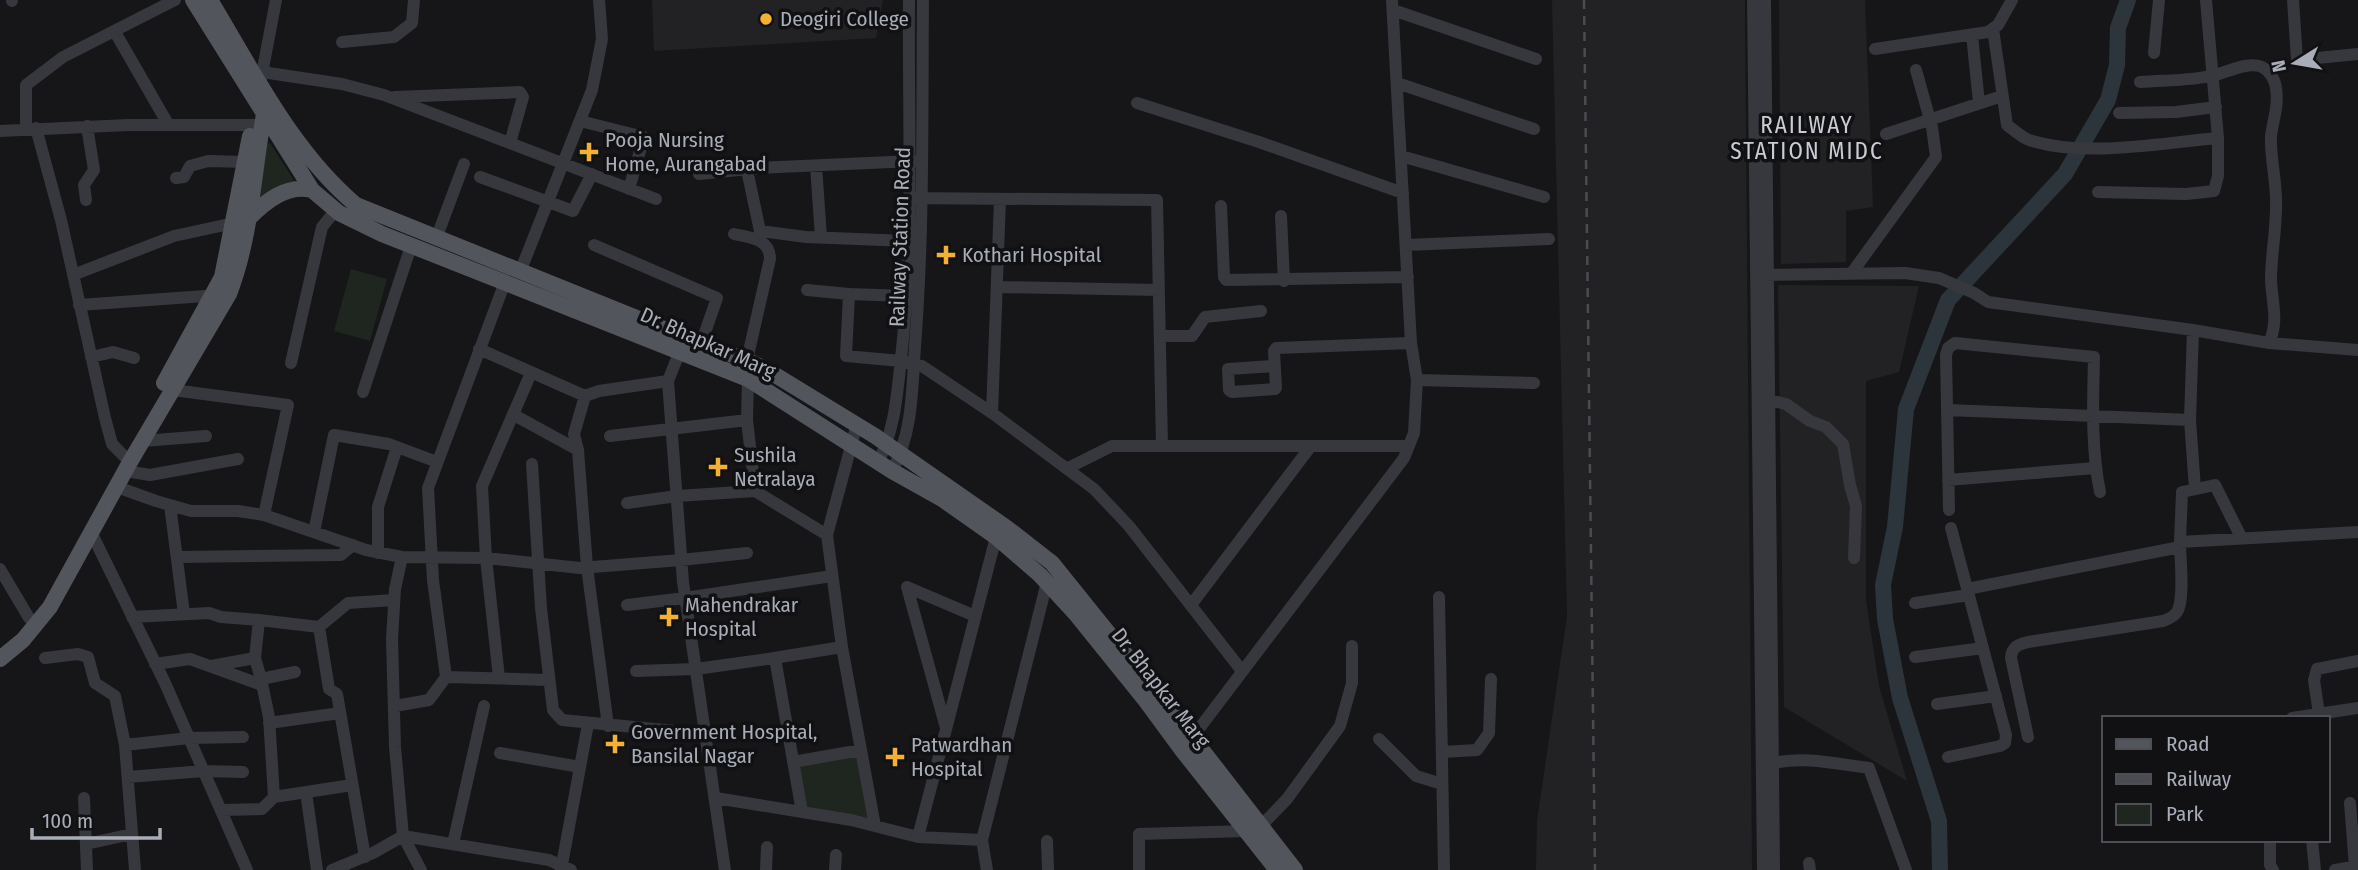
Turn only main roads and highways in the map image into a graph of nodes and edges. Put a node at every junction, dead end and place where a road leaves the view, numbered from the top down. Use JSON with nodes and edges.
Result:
{"nodes":[{"id":1,"x":193,"y":0,"type":"edge"},
{"id":2,"x":210,"y":0,"type":"edge"},
{"id":3,"x":261,"y":102,"type":"junction"},
{"id":4,"x":312,"y":190,"type":"junction"},
{"id":5,"x":241,"y":221,"type":"junction"},
{"id":6,"x":466,"y":259,"type":"junction"},
{"id":7,"x":126,"y":464,"type":"junction"},
{"id":8,"x":0,"y":649,"type":"edge"},
{"id":9,"x":0,"y":659,"type":"edge"},
{"id":10,"x":1255,"y":829,"type":"junction"},
{"id":11,"x":1277,"y":870,"type":"edge"},
{"id":12,"x":1295,"y":870,"type":"edge"}],
"edges":[{"from":1,"to":3,"type":"main road","name":"Dr. Bhapkar Marg"},
{"from":2,"to":3,"type":"main road","name":"Dr. Bhapkar Marg"},
{"from":3,"to":4,"type":"main road","name":"Dr. Bhapkar Marg"},
{"from":3,"to":5,"type":"main road"},
{"from":3,"to":5,"type":"main road"},
{"from":3,"to":6,"type":"main road","name":"Dr. Bhapkar Marg"},
{"from":4,"to":5,"type":"main road"},
{"from":4,"to":6,"type":"main road","name":"Dr. Bhapkar Marg"},
{"from":5,"to":7,"type":"main road"},
{"from":5,"to":7,"type":"main road"},
{"from":6,"to":10,"type":"main road","name":"Dr. Bhapkar Marg"},
{"from":6,"to":10,"type":"main road","name":"Dr. Bhapkar Marg"},
{"from":7,"to":8,"type":"main road"},
{"from":7,"to":9,"type":"main road"},
{"from":10,"to":11,"type":"main road"},
{"from":10,"to":12,"type":"main road"}]}
